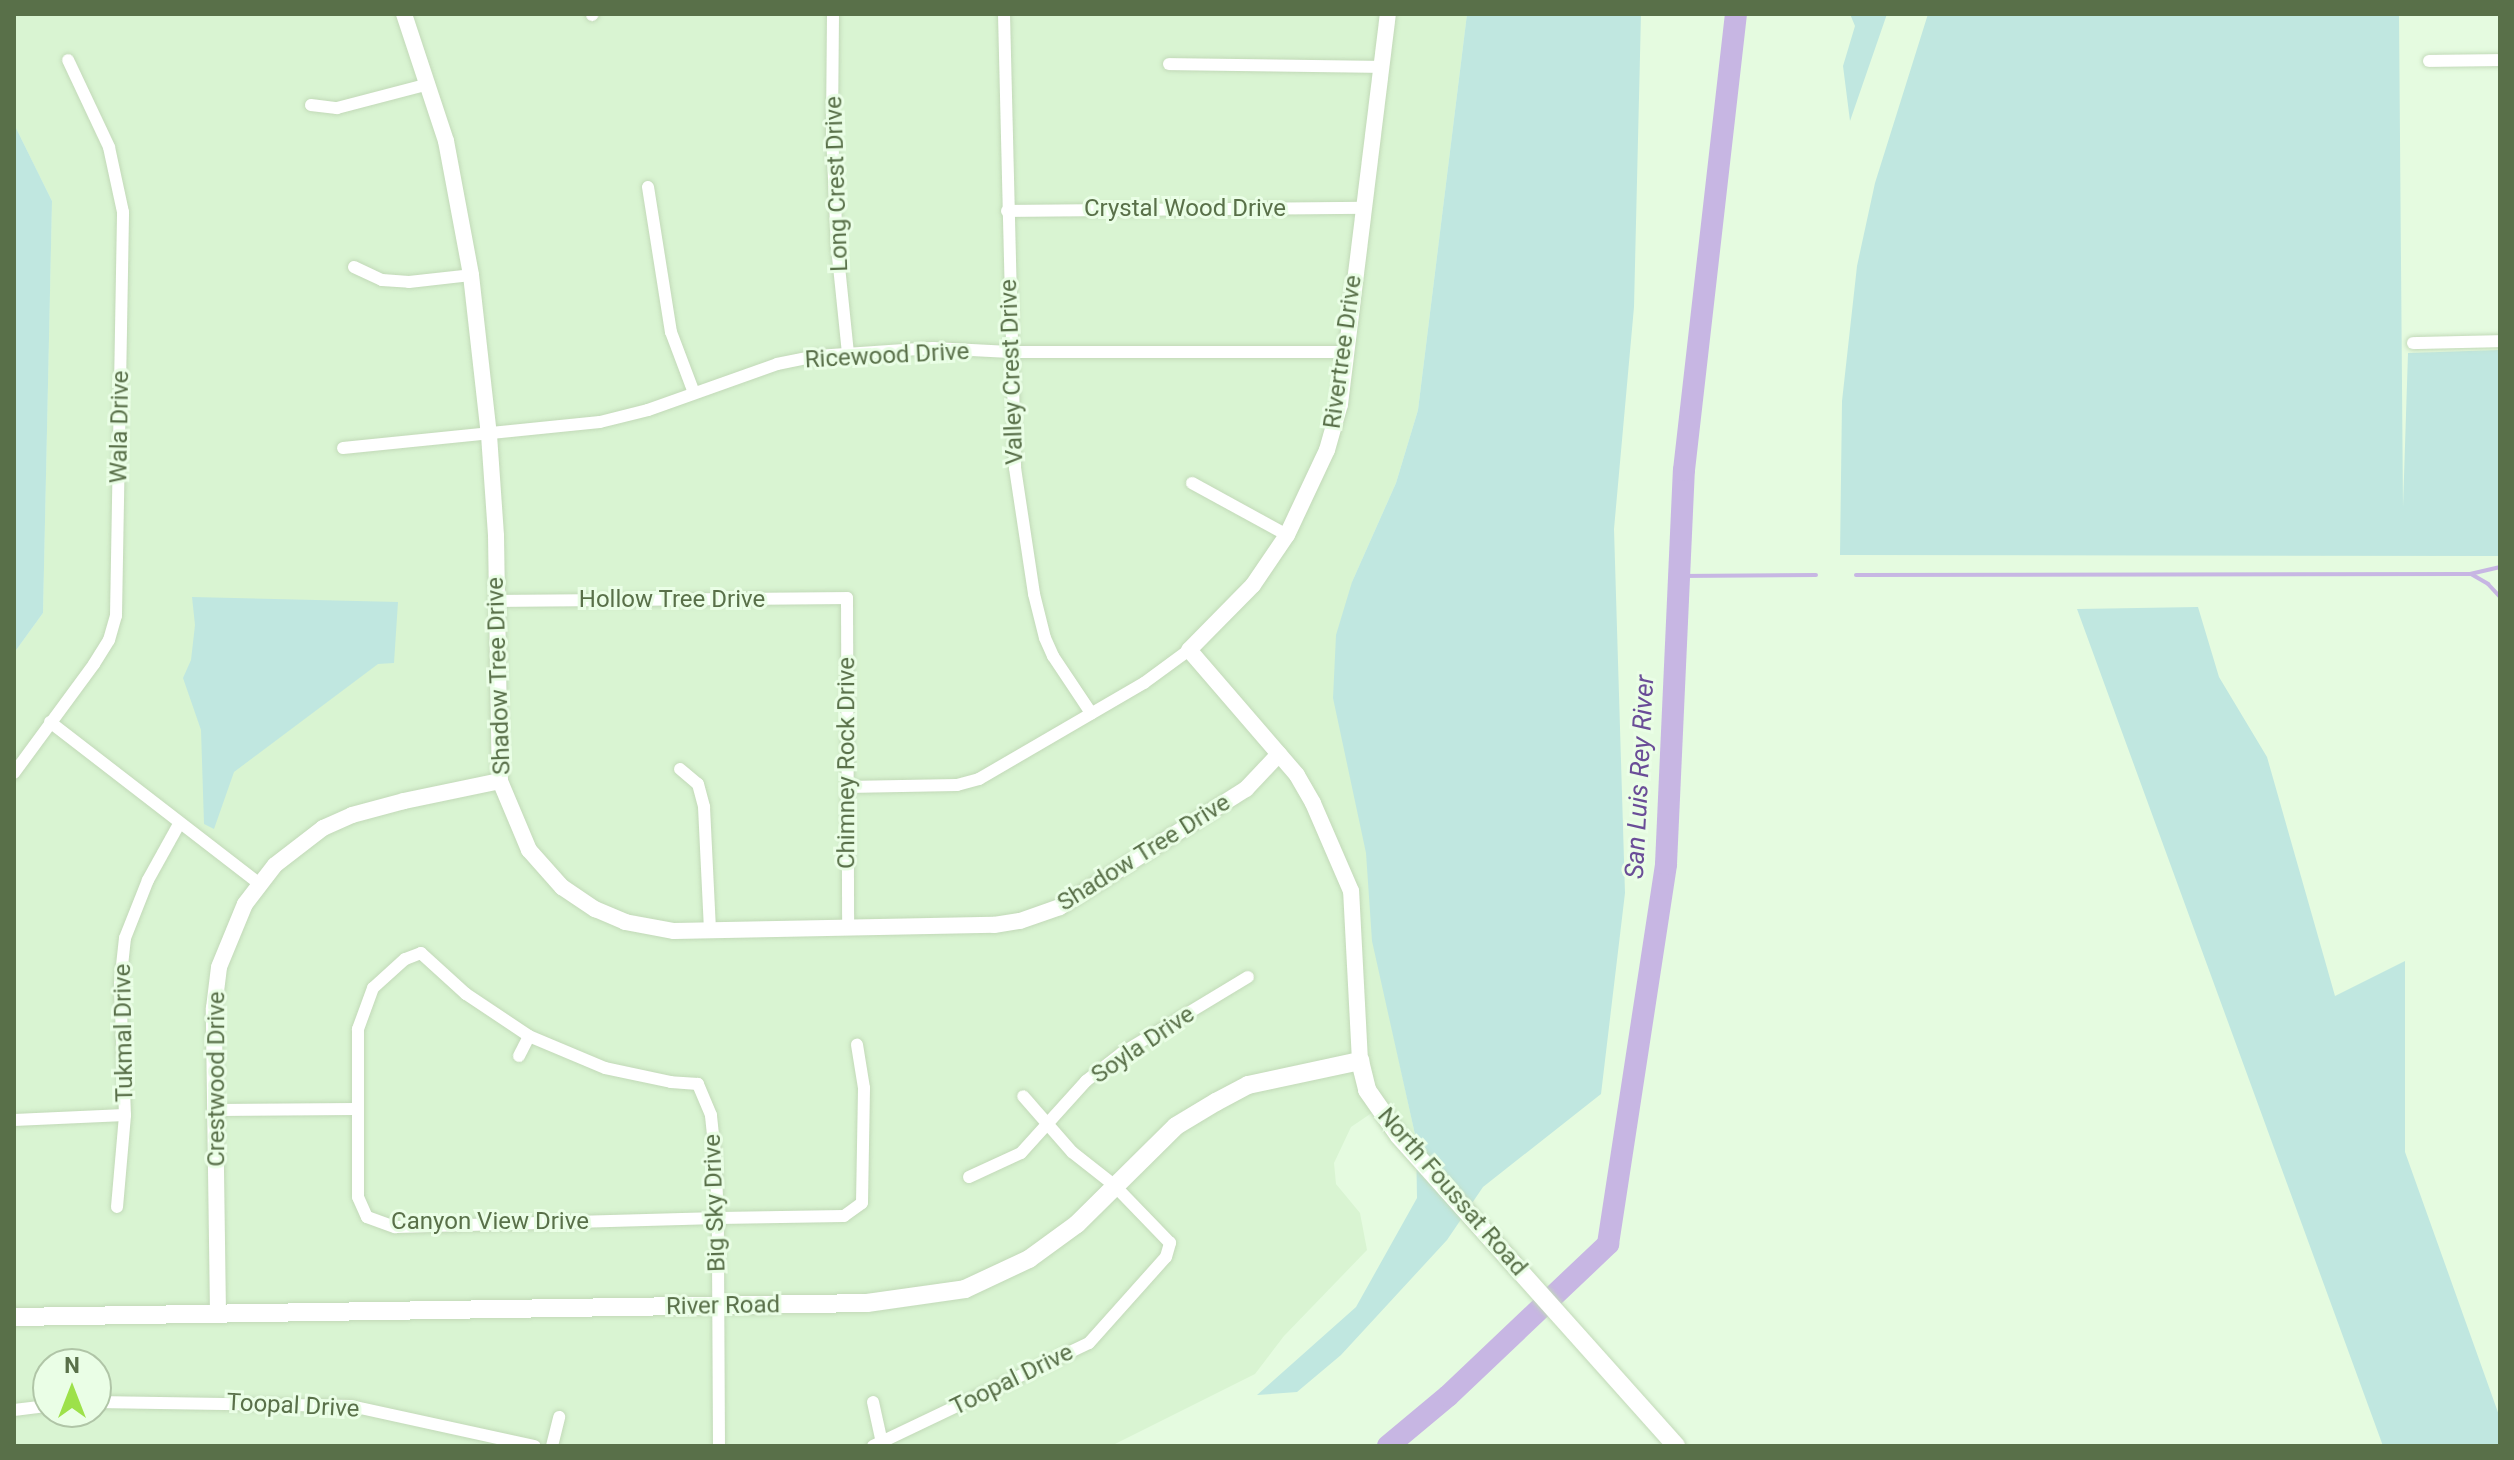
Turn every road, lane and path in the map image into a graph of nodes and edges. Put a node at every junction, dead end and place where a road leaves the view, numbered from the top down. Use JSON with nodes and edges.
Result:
{"nodes":[{"id":1,"x":404,"y":14,"type":"edge"},
{"id":2,"x":833,"y":14,"type":"edge"},
{"id":3,"x":1004,"y":14,"type":"edge"},
{"id":4,"x":1388,"y":14,"type":"edge"},
{"id":5,"x":68,"y":60,"type":"dead end"},
{"id":6,"x":2500,"y":60,"type":"edge"},
{"id":7,"x":2429,"y":61,"type":"dead end"},
{"id":8,"x":1169,"y":64,"type":"dead end"},
{"id":9,"x":1381,"y":67,"type":"junction"},
{"id":10,"x":429,"y":84,"type":"junction"},
{"id":11,"x":311,"y":105,"type":"dead end"},
{"id":12,"x":648,"y":187,"type":"dead end"},
{"id":13,"x":1362,"y":208,"type":"junction"},
{"id":14,"x":1007,"y":211,"type":"junction"},
{"id":15,"x":354,"y":267,"type":"dead end"},
{"id":16,"x":471,"y":275,"type":"junction"},
{"id":17,"x":2500,"y":341,"type":"edge"},
{"id":18,"x":2413,"y":343,"type":"dead end"},
{"id":19,"x":1010,"y":352,"type":"junction"},
{"id":20,"x":1346,"y":352,"type":"junction"},
{"id":21,"x":848,"y":353,"type":"junction"},
{"id":22,"x":694,"y":393,"type":"junction"},
{"id":23,"x":489,"y":435,"type":"junction"},
{"id":24,"x":343,"y":448,"type":"dead end"},
{"id":25,"x":1192,"y":483,"type":"dead end"},
{"id":26,"x":1287,"y":535,"type":"junction"},
{"id":27,"x":847,"y":598,"type":"joint"},
{"id":28,"x":496,"y":601,"type":"junction"},
{"id":29,"x":1189,"y":650,"type":"junction"},
{"id":30,"x":1091,"y":713,"type":"junction"},
{"id":31,"x":50,"y":722,"type":"junction"},
{"id":32,"x":1279,"y":754,"type":"junction"},
{"id":33,"x":680,"y":769,"type":"dead end"},
{"id":34,"x":14,"y":773,"type":"edge"},
{"id":35,"x":500,"y":781,"type":"junction"},
{"id":36,"x":847,"y":787,"type":"junction"},
{"id":37,"x":179,"y":824,"type":"junction"},
{"id":38,"x":258,"y":883,"type":"junction"},
{"id":39,"x":848,"y":928,"type":"junction"},
{"id":40,"x":710,"y":931,"type":"junction"},
{"id":41,"x":421,"y":953,"type":"joint"},
{"id":42,"x":1248,"y":977,"type":"dead end"},
{"id":43,"x":529,"y":1036,"type":"junction"},
{"id":44,"x":857,"y":1045,"type":"dead end"},
{"id":45,"x":519,"y":1056,"type":"dead end"},
{"id":46,"x":1360,"y":1061,"type":"junction"},
{"id":47,"x":1023,"y":1096,"type":"dead end"},
{"id":48,"x":356,"y":1109,"type":"junction"},
{"id":49,"x":215,"y":1110,"type":"junction"},
{"id":50,"x":125,"y":1115,"type":"junction"},
{"id":51,"x":14,"y":1120,"type":"edge"},
{"id":52,"x":1047,"y":1123,"type":"junction"},
{"id":53,"x":969,"y":1177,"type":"dead end"},
{"id":54,"x":1114,"y":1185,"type":"junction"},
{"id":55,"x":117,"y":1207,"type":"dead end"},
{"id":56,"x":718,"y":1218,"type":"junction"},
{"id":57,"x":719,"y":1306,"type":"junction"},
{"id":58,"x":218,"y":1313,"type":"junction"},
{"id":59,"x":14,"y":1317,"type":"edge"},
{"id":60,"x":112,"y":1402,"type":"edge"},
{"id":61,"x":873,"y":1402,"type":"dead end"},
{"id":62,"x":559,"y":1417,"type":"dead end"},
{"id":63,"x":877,"y":1444,"type":"edge"},
{"id":64,"x":535,"y":1446,"type":"edge"},
{"id":65,"x":552,"y":1446,"type":"edge"},
{"id":66,"x":719,"y":1446,"type":"edge"},
{"id":67,"x":1676,"y":1446,"type":"edge"}],
"edges":[{"from":1,"to":10,"type":"street","name":"Shadow Tree Drive"},
{"from":2,"to":21,"type":"street","name":"Long Crest Drive"},
{"from":3,"to":14,"type":"street","name":"Valley Crest Drive"},
{"from":4,"to":9,"type":"street","name":"Rivertree Drive"},
{"from":5,"to":31,"type":"street","name":"Wala Drive"},
{"from":6,"to":7,"type":"street"},
{"from":8,"to":9,"type":"street"},
{"from":9,"to":13,"type":"street","name":"Rivertree Drive"},
{"from":10,"to":11,"type":"street"},
{"from":10,"to":16,"type":"street","name":"Shadow Tree Drive"},
{"from":12,"to":22,"type":"street"},
{"from":13,"to":14,"type":"street","name":"Crystal Wood Drive"},
{"from":13,"to":20,"type":"street","name":"Rivertree Drive"},
{"from":14,"to":19,"type":"street","name":"Valley Crest Drive"},
{"from":15,"to":16,"type":"street"},
{"from":16,"to":23,"type":"street","name":"Shadow Tree Drive"},
{"from":17,"to":18,"type":"street"},
{"from":19,"to":20,"type":"street","name":"Ricewood Drive"},
{"from":19,"to":21,"type":"street","name":"Ricewood Drive"},
{"from":19,"to":30,"type":"street","name":"Valley Crest Drive"},
{"from":20,"to":26,"type":"street","name":"Rivertree Drive"},
{"from":21,"to":22,"type":"street","name":"Ricewood Drive"},
{"from":22,"to":23,"type":"street","name":"Ricewood Drive"},
{"from":23,"to":24,"type":"street","name":"Ricewood Drive"},
{"from":23,"to":28,"type":"street","name":"Shadow Tree Drive"},
{"from":25,"to":26,"type":"street"},
{"from":26,"to":29,"type":"street","name":"Rivertree Drive"},
{"from":27,"to":28,"type":"street","name":"Hollow Tree Drive"},
{"from":27,"to":36,"type":"street","name":"Chimney Rock Drive"},
{"from":28,"to":35,"type":"street","name":"Shadow Tree Drive"},
{"from":29,"to":30,"type":"street","name":"Rivertree Drive"},
{"from":29,"to":32,"type":"street","name":"North Foussat Road"},
{"from":30,"to":36,"type":"street","name":"Rivertree Drive"},
{"from":31,"to":34,"type":"street","name":"Wala Drive"},
{"from":31,"to":37,"type":"street"},
{"from":32,"to":39,"type":"street","name":"Shadow Tree Drive"},
{"from":32,"to":46,"type":"street","name":"North Foussat Road"},
{"from":33,"to":40,"type":"street"},
{"from":35,"to":38,"type":"street","name":"Crestwood Drive"},
{"from":35,"to":40,"type":"street","name":"Shadow Tree Drive"},
{"from":36,"to":39,"type":"street","name":"Chimney Rock Drive"},
{"from":37,"to":38,"type":"street"},
{"from":37,"to":50,"type":"street","name":"Tukmal Drive"},
{"from":38,"to":49,"type":"street","name":"Crestwood Drive"},
{"from":39,"to":40,"type":"street","name":"Shadow Tree Drive"},
{"from":41,"to":43,"type":"street","name":"Big Sky Drive"},
{"from":41,"to":48,"type":"street","name":"Canyon View Drive"},
{"from":42,"to":52,"type":"street","name":"Soyla Drive"},
{"from":43,"to":45,"type":"street"},
{"from":43,"to":56,"type":"street","name":"Big Sky Drive"},
{"from":44,"to":56,"type":"street","name":"Canyon View Drive"},
{"from":46,"to":54,"type":"main road","name":"River Road"},
{"from":46,"to":67,"type":"main road","name":"North Foussat Road"},
{"from":47,"to":52,"type":"street"},
{"from":48,"to":49,"type":"street"},
{"from":48,"to":56,"type":"street","name":"Canyon View Drive"},
{"from":49,"to":58,"type":"street","name":"Crestwood Drive"},
{"from":50,"to":51,"type":"street"},
{"from":50,"to":55,"type":"street","name":"Tukmal Drive"},
{"from":52,"to":53,"type":"street","name":"Soyla Drive"},
{"from":52,"to":54,"type":"street"},
{"from":54,"to":57,"type":"main road","name":"River Road"},
{"from":54,"to":63,"type":"street","name":"Toopal Drive"},
{"from":56,"to":57,"type":"street","name":"Big Sky Drive"},
{"from":57,"to":58,"type":"main road","name":"River Road"},
{"from":57,"to":66,"type":"street","name":"Big Sky Drive"},
{"from":58,"to":59,"type":"main road","name":"River Road"},
{"from":60,"to":64,"type":"street","name":"Toopal Drive"},
{"from":61,"to":63,"type":"street"},
{"from":62,"to":65,"type":"street"}]}
